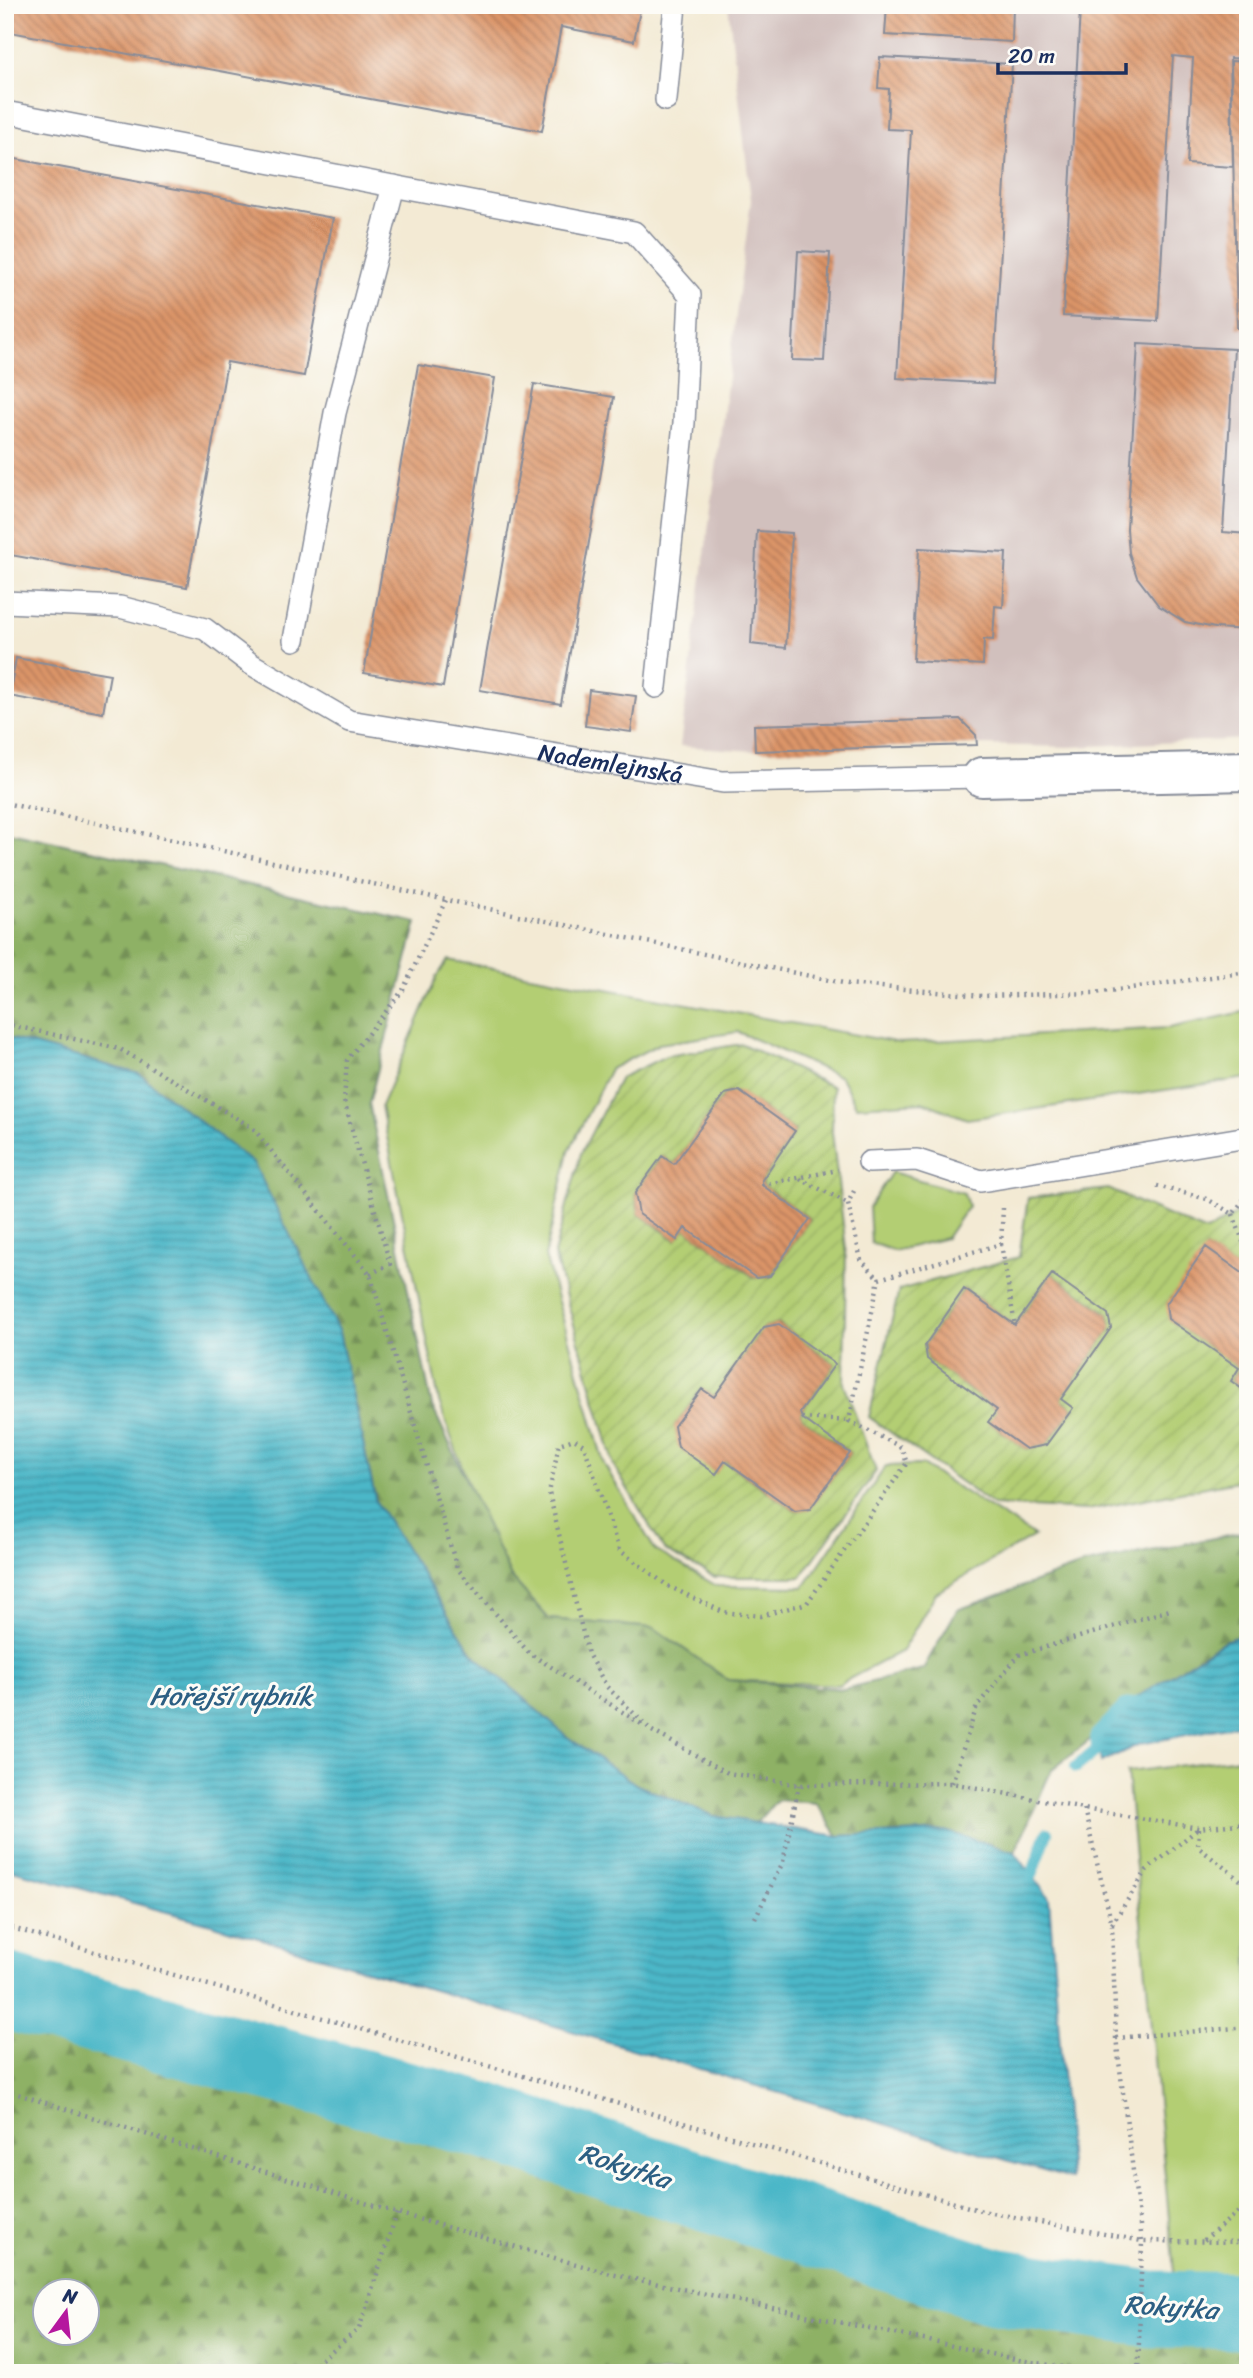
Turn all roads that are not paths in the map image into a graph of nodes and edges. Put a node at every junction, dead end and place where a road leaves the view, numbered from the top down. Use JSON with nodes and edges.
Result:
{"nodes":[{"id":1,"x":675,"y":5,"type":"edge"},
{"id":2,"x":666,"y":100,"type":"dead end"},
{"id":3,"x":5,"y":112,"type":"edge"},
{"id":4,"x":394,"y":186,"type":"junction"},
{"id":5,"x":5,"y":602,"type":"edge"},
{"id":6,"x":294,"y":640,"type":"dead end"},
{"id":7,"x":656,"y":687,"type":"dead end"},
{"id":8,"x":1248,"y":771,"type":"edge"},
{"id":9,"x":982,"y":777,"type":"joint"},
{"id":10,"x":1248,"y":1137,"type":"edge"},
{"id":11,"x":869,"y":1162,"type":"road end"}],
"edges":[{"from":1,"to":2,"type":"lane"},
{"from":3,"to":4,"type":"lane"},
{"from":4,"to":6,"type":"lane"},
{"from":4,"to":7,"type":"lane"},
{"from":5,"to":9,"type":"lane","name":"Nademlejnská"},
{"from":8,"to":9,"type":"street","name":"Nademlejnská"},
{"from":10,"to":11,"type":"lane"}]}
